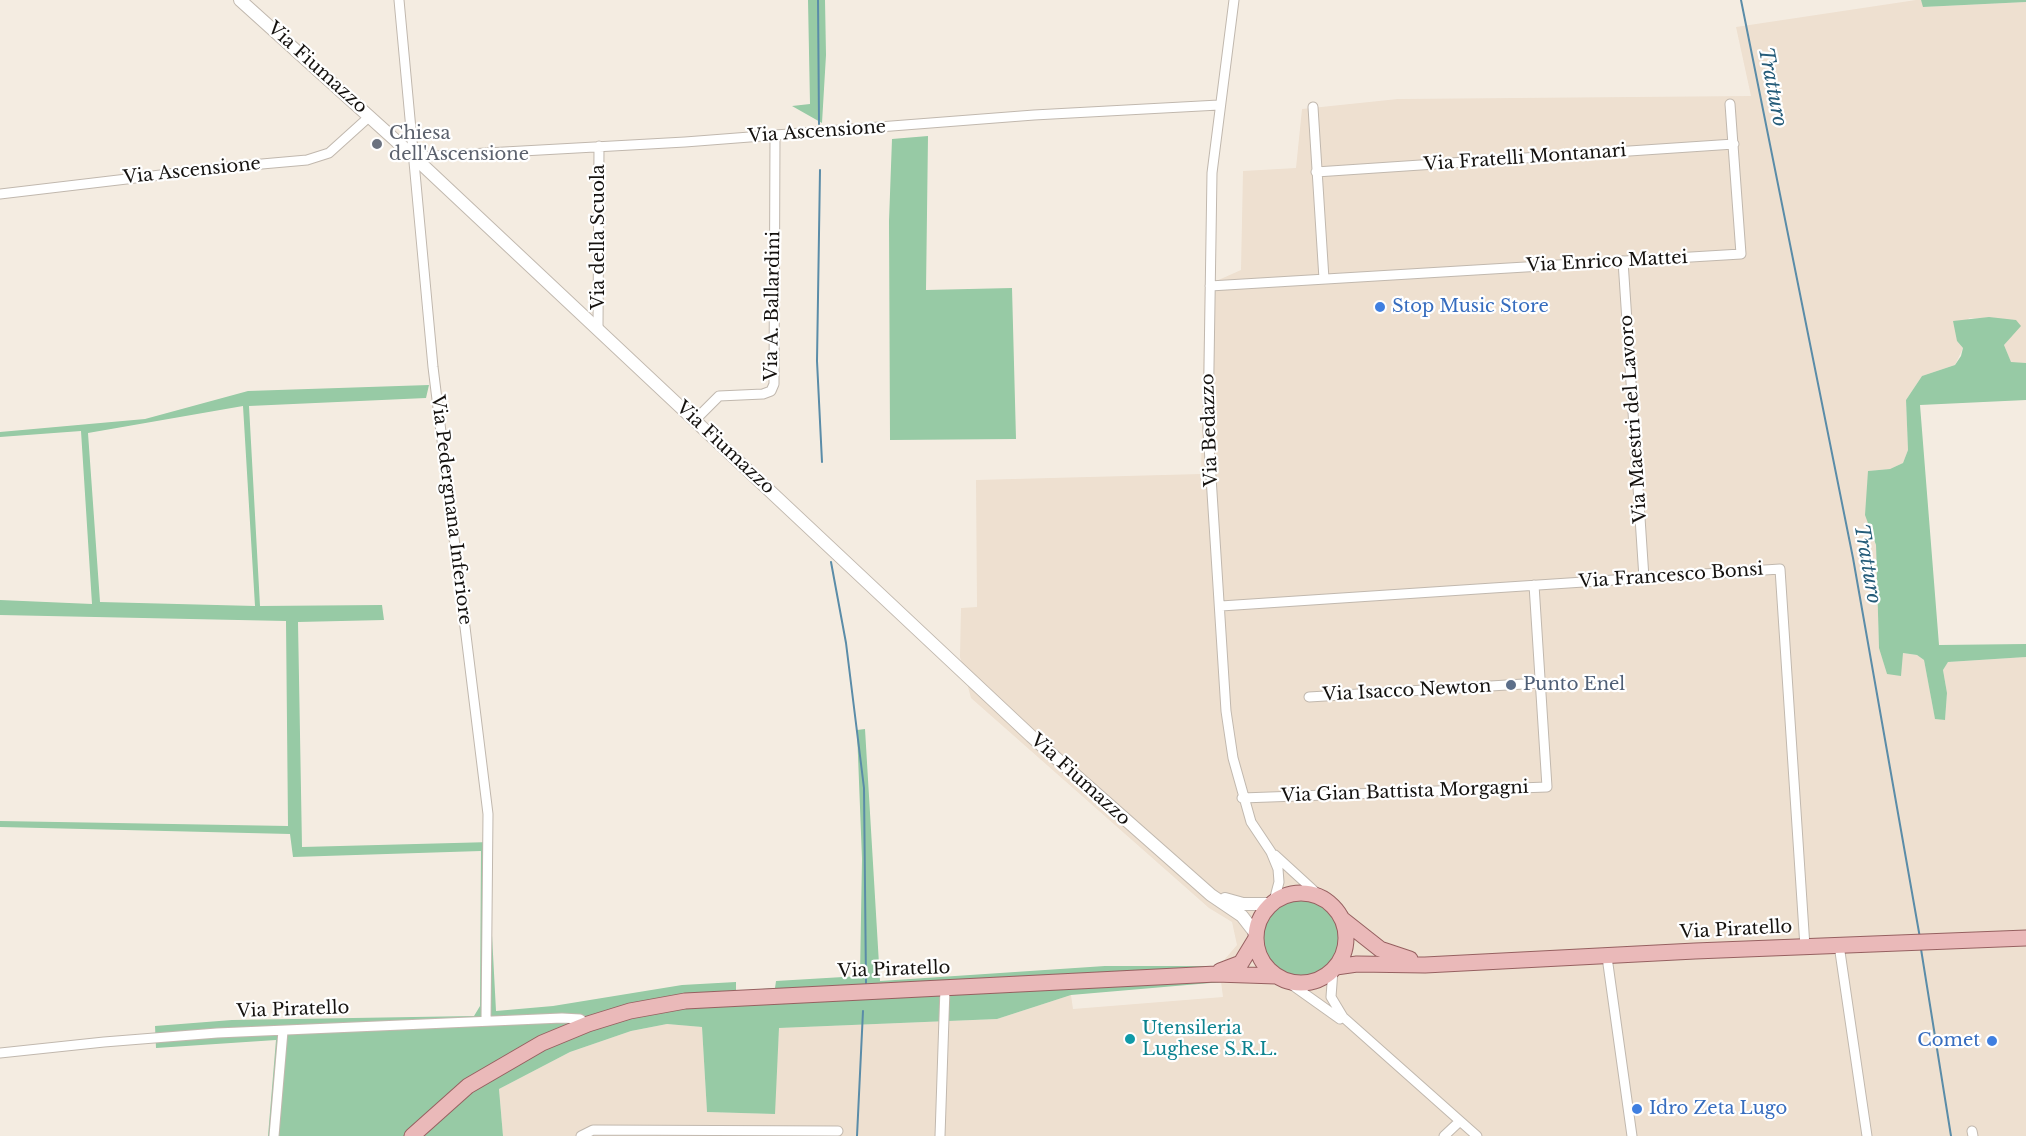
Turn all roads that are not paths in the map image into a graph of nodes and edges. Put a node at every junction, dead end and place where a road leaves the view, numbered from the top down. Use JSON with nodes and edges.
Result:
{"nodes":[{"id":1,"x":240,"y":0,"type":"edge"},
{"id":2,"x":399,"y":0,"type":"edge"},
{"id":3,"x":1234,"y":0,"type":"edge"},
{"id":4,"x":1730,"y":104,"type":"dead end"},
{"id":5,"x":1219,"y":105,"type":"junction"},
{"id":6,"x":1313,"y":107,"type":"dead end"},
{"id":7,"x":370,"y":116,"type":"junction"},
{"id":8,"x":775,"y":135,"type":"junction"},
{"id":9,"x":1734,"y":144,"type":"junction"},
{"id":10,"x":599,"y":146,"type":"junction"},
{"id":11,"x":414,"y":157,"type":"junction"},
{"id":12,"x":1316,"y":172,"type":"junction"},
{"id":13,"x":0,"y":194,"type":"edge"},
{"id":14,"x":1623,"y":261,"type":"junction"},
{"id":15,"x":1324,"y":279,"type":"junction"},
{"id":16,"x":1210,"y":286,"type":"junction"},
{"id":17,"x":598,"y":328,"type":"junction"},
{"id":18,"x":695,"y":420,"type":"junction"},
{"id":19,"x":1644,"y":578,"type":"junction"},
{"id":20,"x":1534,"y":585,"type":"junction"},
{"id":21,"x":1221,"y":606,"type":"junction"},
{"id":22,"x":1540,"y":684,"type":"junction"},
{"id":23,"x":1309,"y":697,"type":"dead end"},
{"id":24,"x":1242,"y":798,"type":"junction"},
{"id":25,"x":1271,"y":852,"type":"junction"},
{"id":26,"x":1211,"y":895,"type":"junction"},
{"id":27,"x":1322,"y":898,"type":"junction"},
{"id":28,"x":1273,"y":903,"type":"junction"},
{"id":29,"x":1342,"y":919,"type":"junction"},
{"id":30,"x":1256,"y":937,"type":"junction"},
{"id":31,"x":2026,"y":938,"type":"edge"},
{"id":32,"x":1839,"y":945,"type":"junction"},
{"id":33,"x":1805,"y":947,"type":"junction"},
{"id":34,"x":1607,"y":957,"type":"junction"},
{"id":35,"x":1449,"y":963,"type":"junction"},
{"id":36,"x":1335,"y":968,"type":"junction"},
{"id":37,"x":1205,"y":975,"type":"junction"},
{"id":38,"x":1282,"y":979,"type":"junction"},
{"id":39,"x":945,"y":988,"type":"junction"},
{"id":40,"x":486,"y":1021,"type":"junction"},
{"id":41,"x":588,"y":1023,"type":"junction"},
{"id":42,"x":284,"y":1031,"type":"junction"},
{"id":43,"x":1358,"y":1032,"type":"junction"},
{"id":44,"x":0,"y":1053,"type":"edge"},
{"id":45,"x":1460,"y":1121,"type":"junction"},
{"id":46,"x":838,"y":1131,"type":"dead end"},
{"id":47,"x":772,"y":1133,"type":"edge"},
{"id":48,"x":274,"y":1136,"type":"edge"},
{"id":49,"x":412,"y":1136,"type":"edge"},
{"id":50,"x":581,"y":1136,"type":"edge"},
{"id":51,"x":940,"y":1136,"type":"edge"},
{"id":52,"x":1444,"y":1136,"type":"edge"},
{"id":53,"x":1477,"y":1136,"type":"edge"},
{"id":54,"x":1632,"y":1136,"type":"edge"},
{"id":55,"x":1867,"y":1136,"type":"edge"}],
"edges":[{"from":1,"to":7,"type":"street","name":"Via Fiumazzo"},
{"from":2,"to":11,"type":"street","name":"Via Pedergnana Inferiore"},
{"from":3,"to":5,"type":"street","name":"Via Bedazzo"},
{"from":4,"to":9,"type":"street","name":"Via Enrico Mattei"},
{"from":5,"to":8,"type":"street","name":"Via Ascensione"},
{"from":5,"to":16,"type":"street","name":"Via Bedazzo"},
{"from":6,"to":12,"type":"street"},
{"from":7,"to":11,"type":"street","name":"Via Fiumazzo"},
{"from":7,"to":13,"type":"street","name":"Via Ascensione"},
{"from":8,"to":10,"type":"street","name":"Via Ascensione"},
{"from":8,"to":18,"type":"street","name":"Via A. Ballardini"},
{"from":9,"to":12,"type":"street","name":"Via Fratelli Montanari"},
{"from":9,"to":14,"type":"street","name":"Via Enrico Mattei"},
{"from":10,"to":11,"type":"street","name":"Via Ascensione"},
{"from":10,"to":17,"type":"street","name":"Via della Scuola"},
{"from":11,"to":17,"type":"street","name":"Via Fiumazzo"},
{"from":11,"to":40,"type":"street","name":"Via Pedergnana Inferiore"},
{"from":12,"to":15,"type":"street"},
{"from":14,"to":15,"type":"street","name":"Via Enrico Mattei"},
{"from":14,"to":19,"type":"street","name":"Via Maestri del Lavoro"},
{"from":15,"to":16,"type":"street","name":"Via Enrico Mattei"},
{"from":16,"to":21,"type":"street","name":"Via Bedazzo"},
{"from":17,"to":18,"type":"street","name":"Via Fiumazzo"},
{"from":18,"to":26,"type":"street","name":"Via Fiumazzo"},
{"from":19,"to":20,"type":"street","name":"Via Francesco Bonsi"},
{"from":19,"to":33,"type":"street","name":"Via Francesco Bonsi"},
{"from":20,"to":21,"type":"street","name":"Via Francesco Bonsi"},
{"from":20,"to":22,"type":"street","name":"Via Gian Battista Morgagni"},
{"from":21,"to":24,"type":"street","name":"Via Bedazzo"},
{"from":22,"to":23,"type":"street","name":"Via Isacco Newton"},
{"from":22,"to":24,"type":"street","name":"Via Gian Battista Morgagni"},
{"from":24,"to":25,"type":"street","name":"Via Bedazzo"},
{"from":25,"to":27,"type":"street","name":"Via Bedazzo"},
{"from":25,"to":28,"type":"street","name":"Via Bedazzo"},
{"from":26,"to":28,"type":"street","name":"Via Fiumazzo"},
{"from":26,"to":30,"type":"street","name":"Via Fiumazzo"},
{"from":27,"to":28,"type":"main road"},
{"from":27,"to":29,"type":"main road"},
{"from":28,"to":30,"type":"main road"},
{"from":29,"to":35,"type":"main road","name":"Via Piratello"},
{"from":29,"to":36,"type":"main road"},
{"from":30,"to":37,"type":"main road","name":"Via Piratello"},
{"from":30,"to":38,"type":"main road"},
{"from":31,"to":32,"type":"main road","name":"Via Piratello"},
{"from":32,"to":33,"type":"main road","name":"Via Piratello"},
{"from":32,"to":55,"type":"street"},
{"from":33,"to":34,"type":"main road","name":"Via Piratello"},
{"from":34,"to":35,"type":"main road","name":"Via Piratello"},
{"from":34,"to":54,"type":"street"},
{"from":35,"to":36,"type":"main road","name":"Via Piratello"},
{"from":36,"to":38,"type":"main road"},
{"from":36,"to":43,"type":"street"},
{"from":37,"to":38,"type":"main road","name":"Via Piratello"},
{"from":37,"to":39,"type":"main road","name":"Via Piratello"},
{"from":38,"to":43,"type":"street"},
{"from":39,"to":41,"type":"main road","name":"Via Piratello"},
{"from":39,"to":51,"type":"street"},
{"from":40,"to":41,"type":"street","name":"Via Piratello"},
{"from":40,"to":42,"type":"street","name":"Via Piratello"},
{"from":41,"to":49,"type":"main road","name":"Via Piratello"},
{"from":42,"to":44,"type":"street","name":"Via Piratello"},
{"from":42,"to":48,"type":"street"},
{"from":43,"to":45,"type":"street"},
{"from":45,"to":52,"type":"street"},
{"from":45,"to":53,"type":"street"},
{"from":46,"to":47,"type":"street"},
{"from":47,"to":50,"type":"street"}]}
